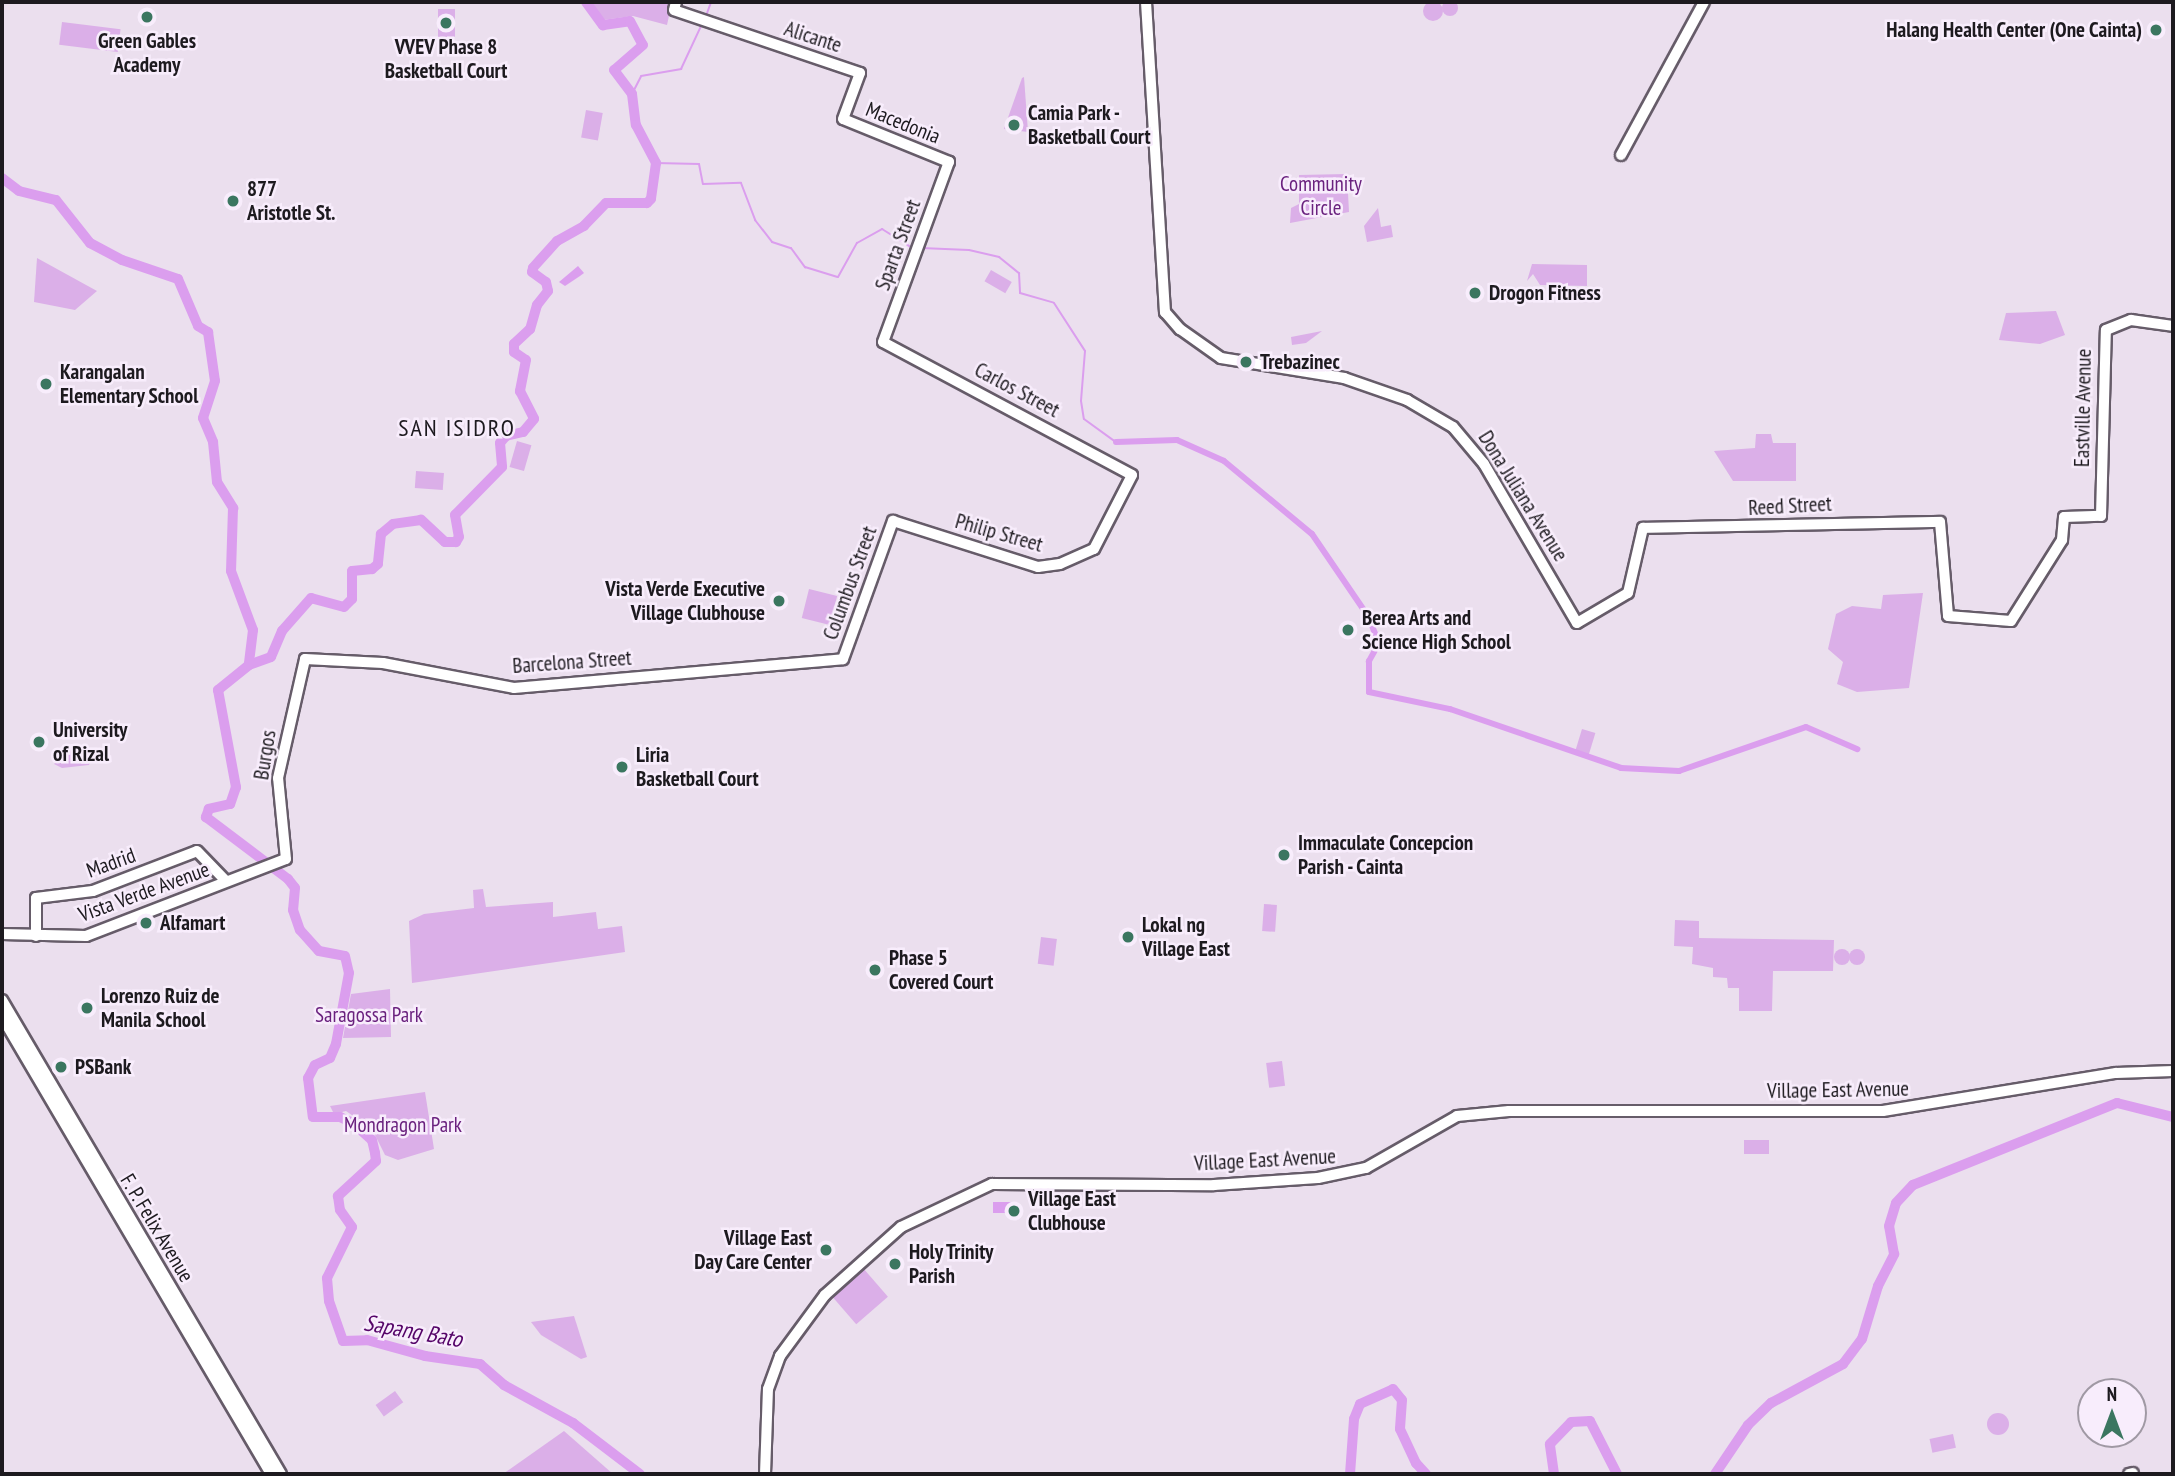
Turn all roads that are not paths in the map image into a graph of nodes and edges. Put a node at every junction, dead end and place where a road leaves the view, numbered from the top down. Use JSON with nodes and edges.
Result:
{"nodes":[{"id":1,"x":1146,"y":2,"type":"edge"},
{"id":2,"x":1704,"y":2,"type":"edge"},
{"id":3,"x":675,"y":6,"type":"edge"},
{"id":4,"x":843,"y":119,"type":"joint"},
{"id":5,"x":1621,"y":155,"type":"dead end"},
{"id":6,"x":949,"y":162,"type":"joint"},
{"id":7,"x":2173,"y":327,"type":"edge"},
{"id":8,"x":883,"y":342,"type":"joint"},
{"id":9,"x":893,"y":521,"type":"joint"},
{"id":10,"x":1643,"y":528,"type":"joint"},
{"id":11,"x":1094,"y":549,"type":"joint"},
{"id":12,"x":1948,"y":616,"type":"joint"},
{"id":13,"x":305,"y":659,"type":"joint"},
{"id":14,"x":843,"y":659,"type":"joint"},
{"id":15,"x":282,"y":860,"type":"joint"},
{"id":16,"x":226,"y":881,"type":"junction"},
{"id":17,"x":5,"y":932,"type":"edge"},
{"id":18,"x":36,"y":936,"type":"junction"},
{"id":19,"x":2,"y":1000,"type":"edge"},
{"id":20,"x":2,"y":1017,"type":"edge"},
{"id":21,"x":2173,"y":1071,"type":"edge"},
{"id":22,"x":142,"y":1247,"type":"junction"},
{"id":23,"x":271,"y":1474,"type":"edge"},
{"id":24,"x":281,"y":1474,"type":"edge"},
{"id":25,"x":765,"y":1474,"type":"edge"}],
"edges":[{"from":1,"to":10,"type":"street","name":"Dona Juliana Avenue"},
{"from":2,"to":5,"type":"street"},
{"from":3,"to":4,"type":"street","name":"Alicante"},
{"from":4,"to":6,"type":"street","name":"Macedonia"},
{"from":6,"to":8,"type":"street","name":"Sparta Street"},
{"from":7,"to":12,"type":"street","name":"Eastville Avenue"},
{"from":8,"to":11,"type":"street","name":"Carlos Street"},
{"from":9,"to":11,"type":"street","name":"Philip Street"},
{"from":9,"to":14,"type":"street","name":"Columbus Street"},
{"from":10,"to":12,"type":"street","name":"Reed Street"},
{"from":13,"to":14,"type":"street","name":"Barcelona Street"},
{"from":13,"to":15,"type":"street","name":"Burgos"},
{"from":15,"to":16,"type":"street","name":"Vista Verde Avenue"},
{"from":16,"to":18,"type":"street","name":"Vista Verde Avenue"},
{"from":16,"to":18,"type":"street","name":"Madrid"},
{"from":17,"to":18,"type":"street","name":"Vista Verde Avenue"},
{"from":19,"to":22,"type":"street","name":"F. P. Felix Avenue"},
{"from":20,"to":22,"type":"street","name":"F. P. Felix Avenue"},
{"from":21,"to":25,"type":"street","name":"Village East Avenue"},
{"from":22,"to":23,"type":"street","name":"F. P. Felix Avenue"},
{"from":22,"to":24,"type":"street","name":"F. P. Felix Avenue"}]}
